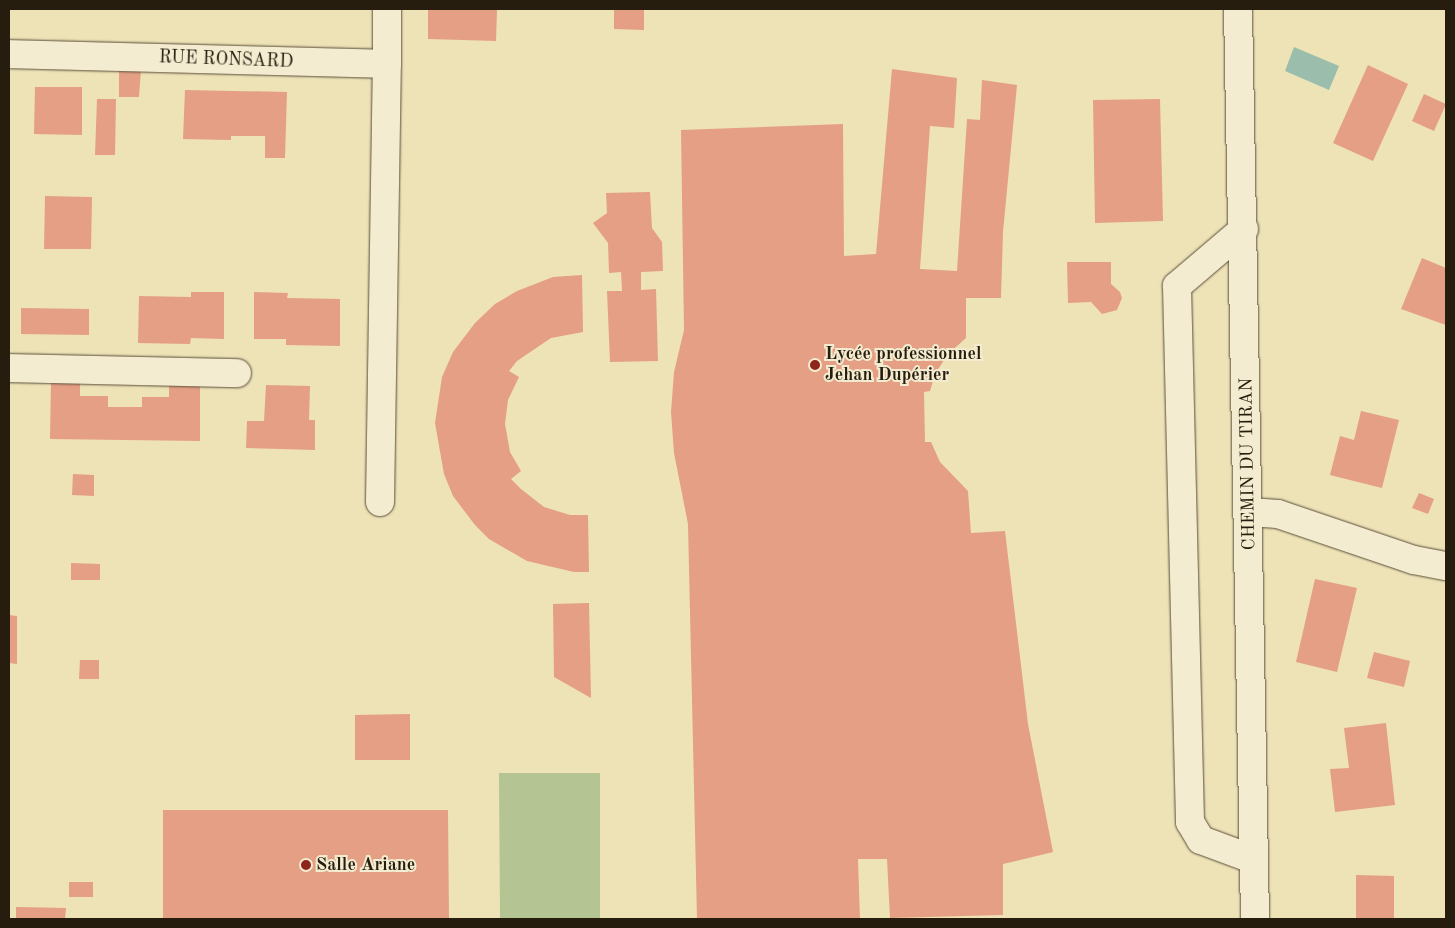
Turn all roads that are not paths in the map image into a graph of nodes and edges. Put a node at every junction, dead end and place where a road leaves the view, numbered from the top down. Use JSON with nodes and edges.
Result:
{"nodes":[{"id":1,"x":387,"y":9,"type":"edge"},
{"id":2,"x":1238,"y":9,"type":"edge"},
{"id":3,"x":9,"y":54,"type":"edge"},
{"id":4,"x":387,"y":64,"type":"junction"},
{"id":5,"x":1244,"y":229,"type":"junction"},
{"id":6,"x":9,"y":368,"type":"edge"},
{"id":7,"x":237,"y":373,"type":"dead end"},
{"id":8,"x":380,"y":502,"type":"dead end"},
{"id":9,"x":1249,"y":512,"type":"junction"},
{"id":10,"x":1446,"y":566,"type":"edge"},
{"id":11,"x":1252,"y":859,"type":"junction"},
{"id":12,"x":1255,"y":919,"type":"edge"}],
"edges":[{"from":1,"to":4,"type":"street"},
{"from":2,"to":5,"type":"street","name":"CHEMIN DU TIRAN"},
{"from":3,"to":4,"type":"street","name":"RUE RONSARD"},
{"from":4,"to":8,"type":"street"},
{"from":5,"to":9,"type":"street","name":"CHEMIN DU TIRAN"},
{"from":5,"to":11,"type":"street"},
{"from":6,"to":7,"type":"street"},
{"from":9,"to":10,"type":"street"},
{"from":9,"to":11,"type":"street","name":"CHEMIN DU TIRAN"},
{"from":11,"to":12,"type":"street","name":"CHEMIN DU TIRAN"}]}
